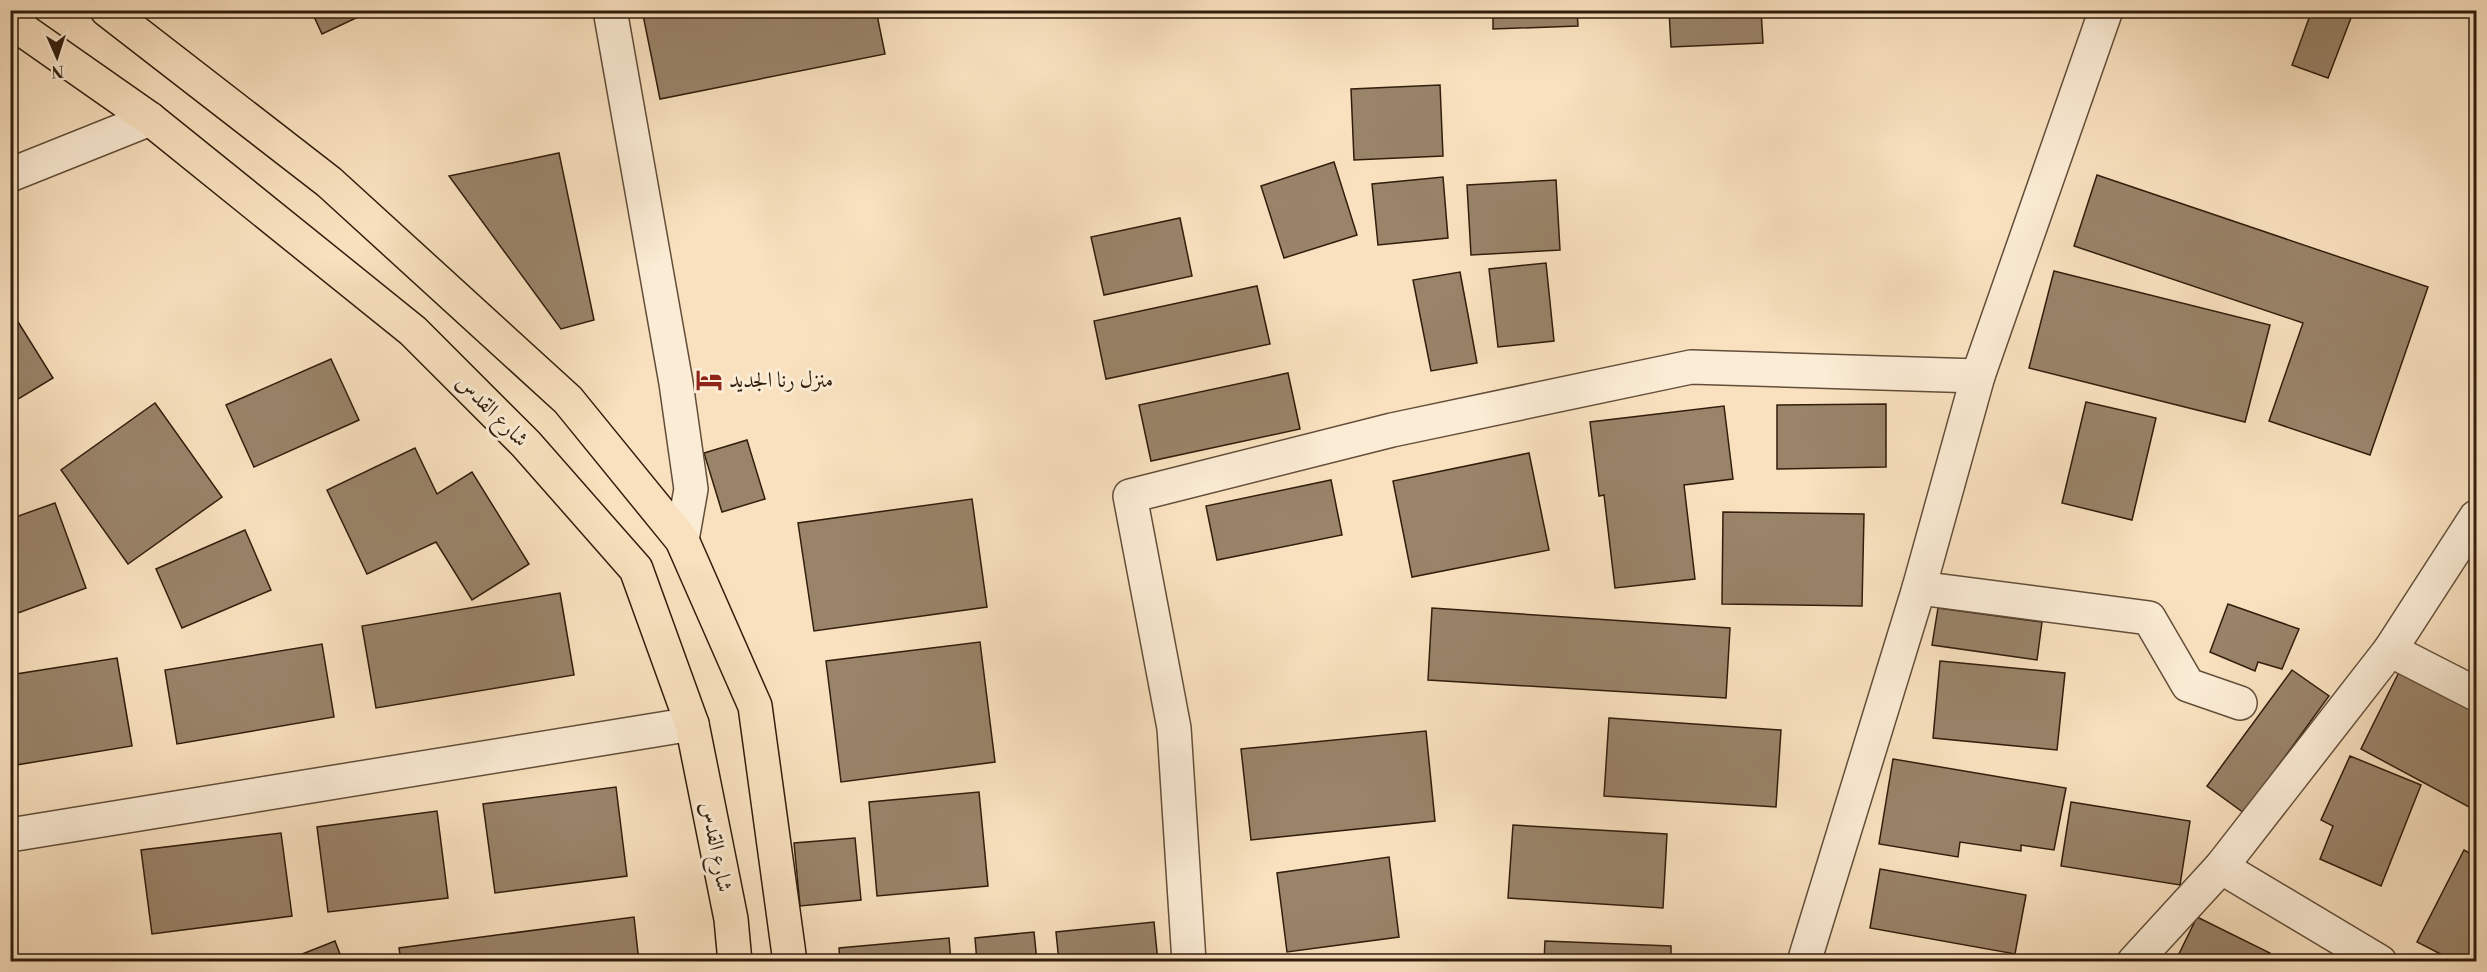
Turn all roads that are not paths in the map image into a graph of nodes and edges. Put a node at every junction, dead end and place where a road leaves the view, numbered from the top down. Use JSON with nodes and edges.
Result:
{"nodes":[{"id":1,"x":107,"y":10,"type":"edge"},
{"id":2,"x":610,"y":10,"type":"edge"},
{"id":3,"x":2106,"y":10,"type":"edge"},
{"id":4,"x":10,"y":21,"type":"edge"},
{"id":5,"x":150,"y":119,"type":"junction"},
{"id":6,"x":10,"y":175,"type":"edge"},
{"id":7,"x":1978,"y":376,"type":"junction"},
{"id":8,"x":2476,"y":517,"type":"edge"},
{"id":9,"x":682,"y":540,"type":"junction"},
{"id":10,"x":1919,"y":588,"type":"junction"},
{"id":11,"x":2390,"y":650,"type":"junction"},
{"id":12,"x":2476,"y":694,"type":"edge"},
{"id":13,"x":2240,"y":703,"type":"dead end"},
{"id":14,"x":692,"y":724,"type":"junction"},
{"id":15,"x":10,"y":835,"type":"edge"},
{"id":16,"x":2221,"y":867,"type":"junction"},
{"id":17,"x":1813,"y":959,"type":"edge"},
{"id":18,"x":735,"y":962,"type":"edge"},
{"id":19,"x":790,"y":962,"type":"edge"},
{"id":20,"x":1189,"y":962,"type":"edge"},
{"id":21,"x":2134,"y":962,"type":"edge"},
{"id":22,"x":2380,"y":962,"type":"edge"}],
"edges":[{"from":1,"to":9,"type":"main road"},
{"from":2,"to":9,"type":"street"},
{"from":3,"to":7,"type":"street"},
{"from":4,"to":5,"type":"main road","name":"شارع القدس"},
{"from":5,"to":6,"type":"street"},
{"from":5,"to":14,"type":"main road","name":"شارع القدس"},
{"from":7,"to":10,"type":"street"},
{"from":7,"to":20,"type":"street"},
{"from":8,"to":11,"type":"street"},
{"from":9,"to":19,"type":"main road"},
{"from":10,"to":13,"type":"street"},
{"from":10,"to":17,"type":"street"},
{"from":11,"to":12,"type":"street"},
{"from":11,"to":16,"type":"street"},
{"from":14,"to":15,"type":"street"},
{"from":14,"to":18,"type":"main road","name":"شارع القدس"},
{"from":16,"to":21,"type":"street"},
{"from":16,"to":22,"type":"street"}]}
